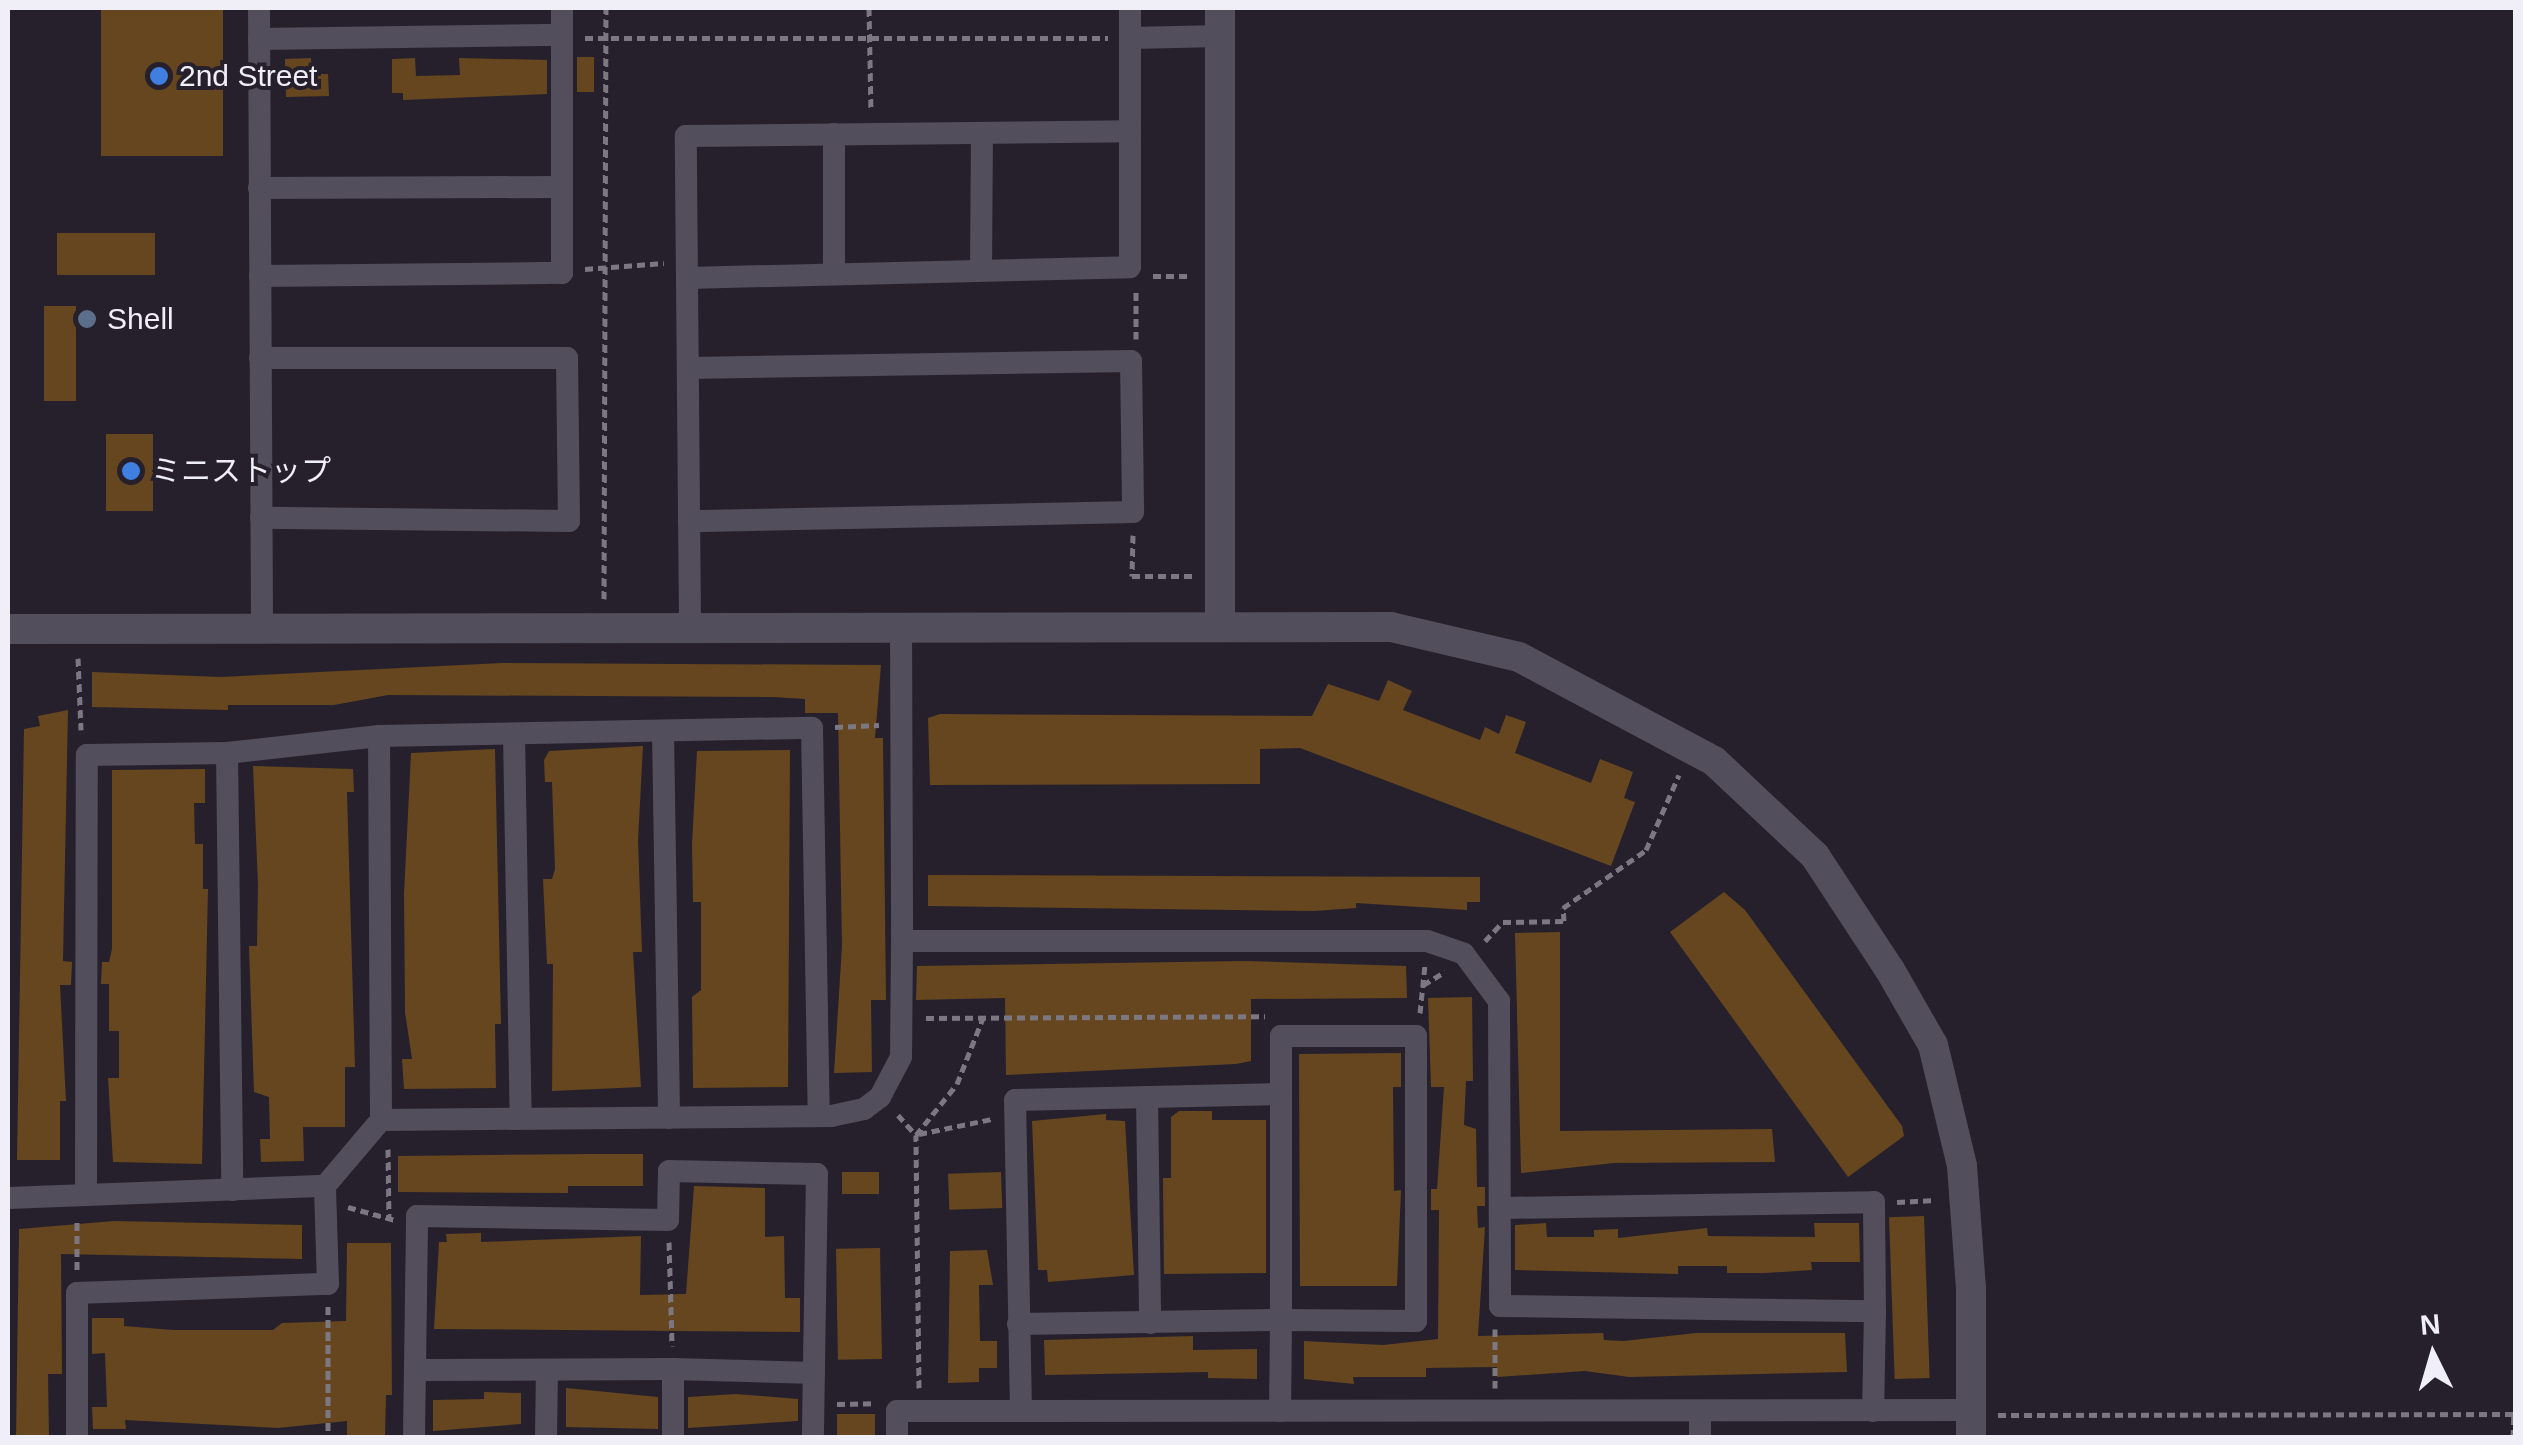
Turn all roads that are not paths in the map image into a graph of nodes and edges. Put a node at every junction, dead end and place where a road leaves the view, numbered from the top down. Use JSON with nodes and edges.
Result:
{"nodes":[{"id":1,"x":258,"y":8,"type":"edge"},
{"id":2,"x":562,"y":8,"type":"edge"},
{"id":3,"x":1130,"y":8,"type":"edge"},
{"id":4,"x":1220,"y":22,"type":"edge"},
{"id":5,"x":562,"y":34,"type":"junction"},
{"id":6,"x":1130,"y":38,"type":"junction"},
{"id":7,"x":259,"y":39,"type":"junction"},
{"id":8,"x":1130,"y":131,"type":"junction"},
{"id":9,"x":982,"y":133,"type":"junction"},
{"id":10,"x":834,"y":134,"type":"junction"},
{"id":11,"x":562,"y":187,"type":"junction"},
{"id":12,"x":260,"y":188,"type":"junction"},
{"id":13,"x":687,"y":270,"type":"junction"},
{"id":14,"x":981,"y":270,"type":"junction"},
{"id":15,"x":834,"y":274,"type":"junction"},
{"id":16,"x":260,"y":276,"type":"junction"},
{"id":17,"x":260,"y":358,"type":"junction"},
{"id":18,"x":688,"y":368,"type":"junction"},
{"id":19,"x":261,"y":518,"type":"junction"},
{"id":20,"x":689,"y":521,"type":"junction"},
{"id":21,"x":262,"y":625,"type":"junction"},
{"id":22,"x":690,"y":625,"type":"junction"},
{"id":23,"x":1220,"y":626,"type":"junction"},
{"id":24,"x":8,"y":628,"type":"edge"},
{"id":25,"x":901,"y":628,"type":"junction"},
{"id":26,"x":663,"y":731,"type":"junction"},
{"id":27,"x":514,"y":734,"type":"junction"},
{"id":28,"x":380,"y":736,"type":"junction"},
{"id":29,"x":227,"y":753,"type":"junction"},
{"id":30,"x":902,"y":941,"type":"junction"},
{"id":31,"x":1280,"y":1094,"type":"junction"},
{"id":32,"x":1147,"y":1097,"type":"junction"},
{"id":33,"x":820,"y":1116,"type":"junction"},
{"id":34,"x":521,"y":1118,"type":"junction"},
{"id":35,"x":669,"y":1118,"type":"junction"},
{"id":36,"x":385,"y":1130,"type":"junction"},
{"id":37,"x":232,"y":1190,"type":"junction"},
{"id":38,"x":325,"y":1196,"type":"junction"},
{"id":39,"x":8,"y":1198,"type":"edge"},
{"id":40,"x":82,"y":1201,"type":"junction"},
{"id":41,"x":1502,"y":1208,"type":"junction"},
{"id":42,"x":1875,"y":1311,"type":"junction"},
{"id":43,"x":1281,"y":1320,"type":"junction"},
{"id":44,"x":1150,"y":1322,"type":"junction"},
{"id":45,"x":1018,"y":1324,"type":"junction"},
{"id":46,"x":673,"y":1369,"type":"junction"},
{"id":47,"x":415,"y":1370,"type":"junction"},
{"id":48,"x":547,"y":1370,"type":"junction"},
{"id":49,"x":814,"y":1373,"type":"junction"},
{"id":50,"x":1873,"y":1410,"type":"junction"},
{"id":51,"x":1021,"y":1411,"type":"junction"},
{"id":52,"x":1280,"y":1411,"type":"junction"},
{"id":53,"x":1700,"y":1411,"type":"junction"},
{"id":54,"x":1979,"y":1421,"type":"edge"},
{"id":55,"x":77,"y":1438,"type":"edge"},
{"id":56,"x":414,"y":1438,"type":"edge"},
{"id":57,"x":546,"y":1438,"type":"edge"},
{"id":58,"x":673,"y":1438,"type":"edge"},
{"id":59,"x":813,"y":1438,"type":"edge"},
{"id":60,"x":897,"y":1438,"type":"edge"},
{"id":61,"x":1700,"y":1438,"type":"edge"}],
"edges":[{"from":1,"to":7,"type":"street"},
{"from":2,"to":5,"type":"street"},
{"from":3,"to":6,"type":"street"},
{"from":4,"to":6,"type":"street"},
{"from":4,"to":23,"type":"street"},
{"from":5,"to":7,"type":"street"},
{"from":5,"to":11,"type":"street"},
{"from":6,"to":8,"type":"street"},
{"from":7,"to":12,"type":"street"},
{"from":8,"to":9,"type":"street"},
{"from":8,"to":14,"type":"street"},
{"from":9,"to":10,"type":"street"},
{"from":9,"to":14,"type":"street"},
{"from":10,"to":13,"type":"street"},
{"from":10,"to":15,"type":"street"},
{"from":11,"to":12,"type":"street"},
{"from":11,"to":16,"type":"street"},
{"from":12,"to":16,"type":"street"},
{"from":13,"to":15,"type":"street"},
{"from":13,"to":18,"type":"street"},
{"from":14,"to":15,"type":"street"},
{"from":16,"to":17,"type":"street"},
{"from":17,"to":19,"type":"street"},
{"from":17,"to":19,"type":"street"},
{"from":18,"to":20,"type":"street"},
{"from":18,"to":20,"type":"street"},
{"from":19,"to":21,"type":"street"},
{"from":20,"to":22,"type":"street"},
{"from":21,"to":22,"type":"street"},
{"from":21,"to":24,"type":"street"},
{"from":22,"to":25,"type":"street"},
{"from":23,"to":25,"type":"street"},
{"from":23,"to":54,"type":"street"},
{"from":25,"to":30,"type":"street"},
{"from":26,"to":27,"type":"street"},
{"from":26,"to":33,"type":"street"},
{"from":26,"to":35,"type":"street"},
{"from":27,"to":28,"type":"street"},
{"from":27,"to":34,"type":"street"},
{"from":28,"to":29,"type":"street"},
{"from":28,"to":36,"type":"street"},
{"from":29,"to":37,"type":"street"},
{"from":29,"to":40,"type":"street"},
{"from":30,"to":33,"type":"street"},
{"from":30,"to":41,"type":"street"},
{"from":31,"to":32,"type":"street"},
{"from":31,"to":43,"type":"street"},
{"from":31,"to":43,"type":"street"},
{"from":32,"to":44,"type":"street"},
{"from":32,"to":45,"type":"street"},
{"from":33,"to":35,"type":"street"},
{"from":34,"to":35,"type":"street"},
{"from":34,"to":36,"type":"street"},
{"from":36,"to":38,"type":"street"},
{"from":37,"to":38,"type":"street"},
{"from":37,"to":40,"type":"street"},
{"from":38,"to":55,"type":"street"},
{"from":39,"to":40,"type":"street"},
{"from":41,"to":42,"type":"street"},
{"from":41,"to":42,"type":"street"},
{"from":42,"to":50,"type":"street"},
{"from":43,"to":44,"type":"street"},
{"from":43,"to":52,"type":"street"},
{"from":44,"to":45,"type":"street"},
{"from":45,"to":51,"type":"street"},
{"from":46,"to":48,"type":"street"},
{"from":46,"to":49,"type":"street"},
{"from":46,"to":58,"type":"street"},
{"from":47,"to":48,"type":"street"},
{"from":47,"to":49,"type":"street"},
{"from":47,"to":56,"type":"street"},
{"from":48,"to":57,"type":"street"},
{"from":49,"to":59,"type":"street"},
{"from":50,"to":53,"type":"street"},
{"from":50,"to":54,"type":"street"},
{"from":51,"to":52,"type":"street"},
{"from":51,"to":60,"type":"street"},
{"from":52,"to":53,"type":"street"},
{"from":53,"to":61,"type":"street"}]}
